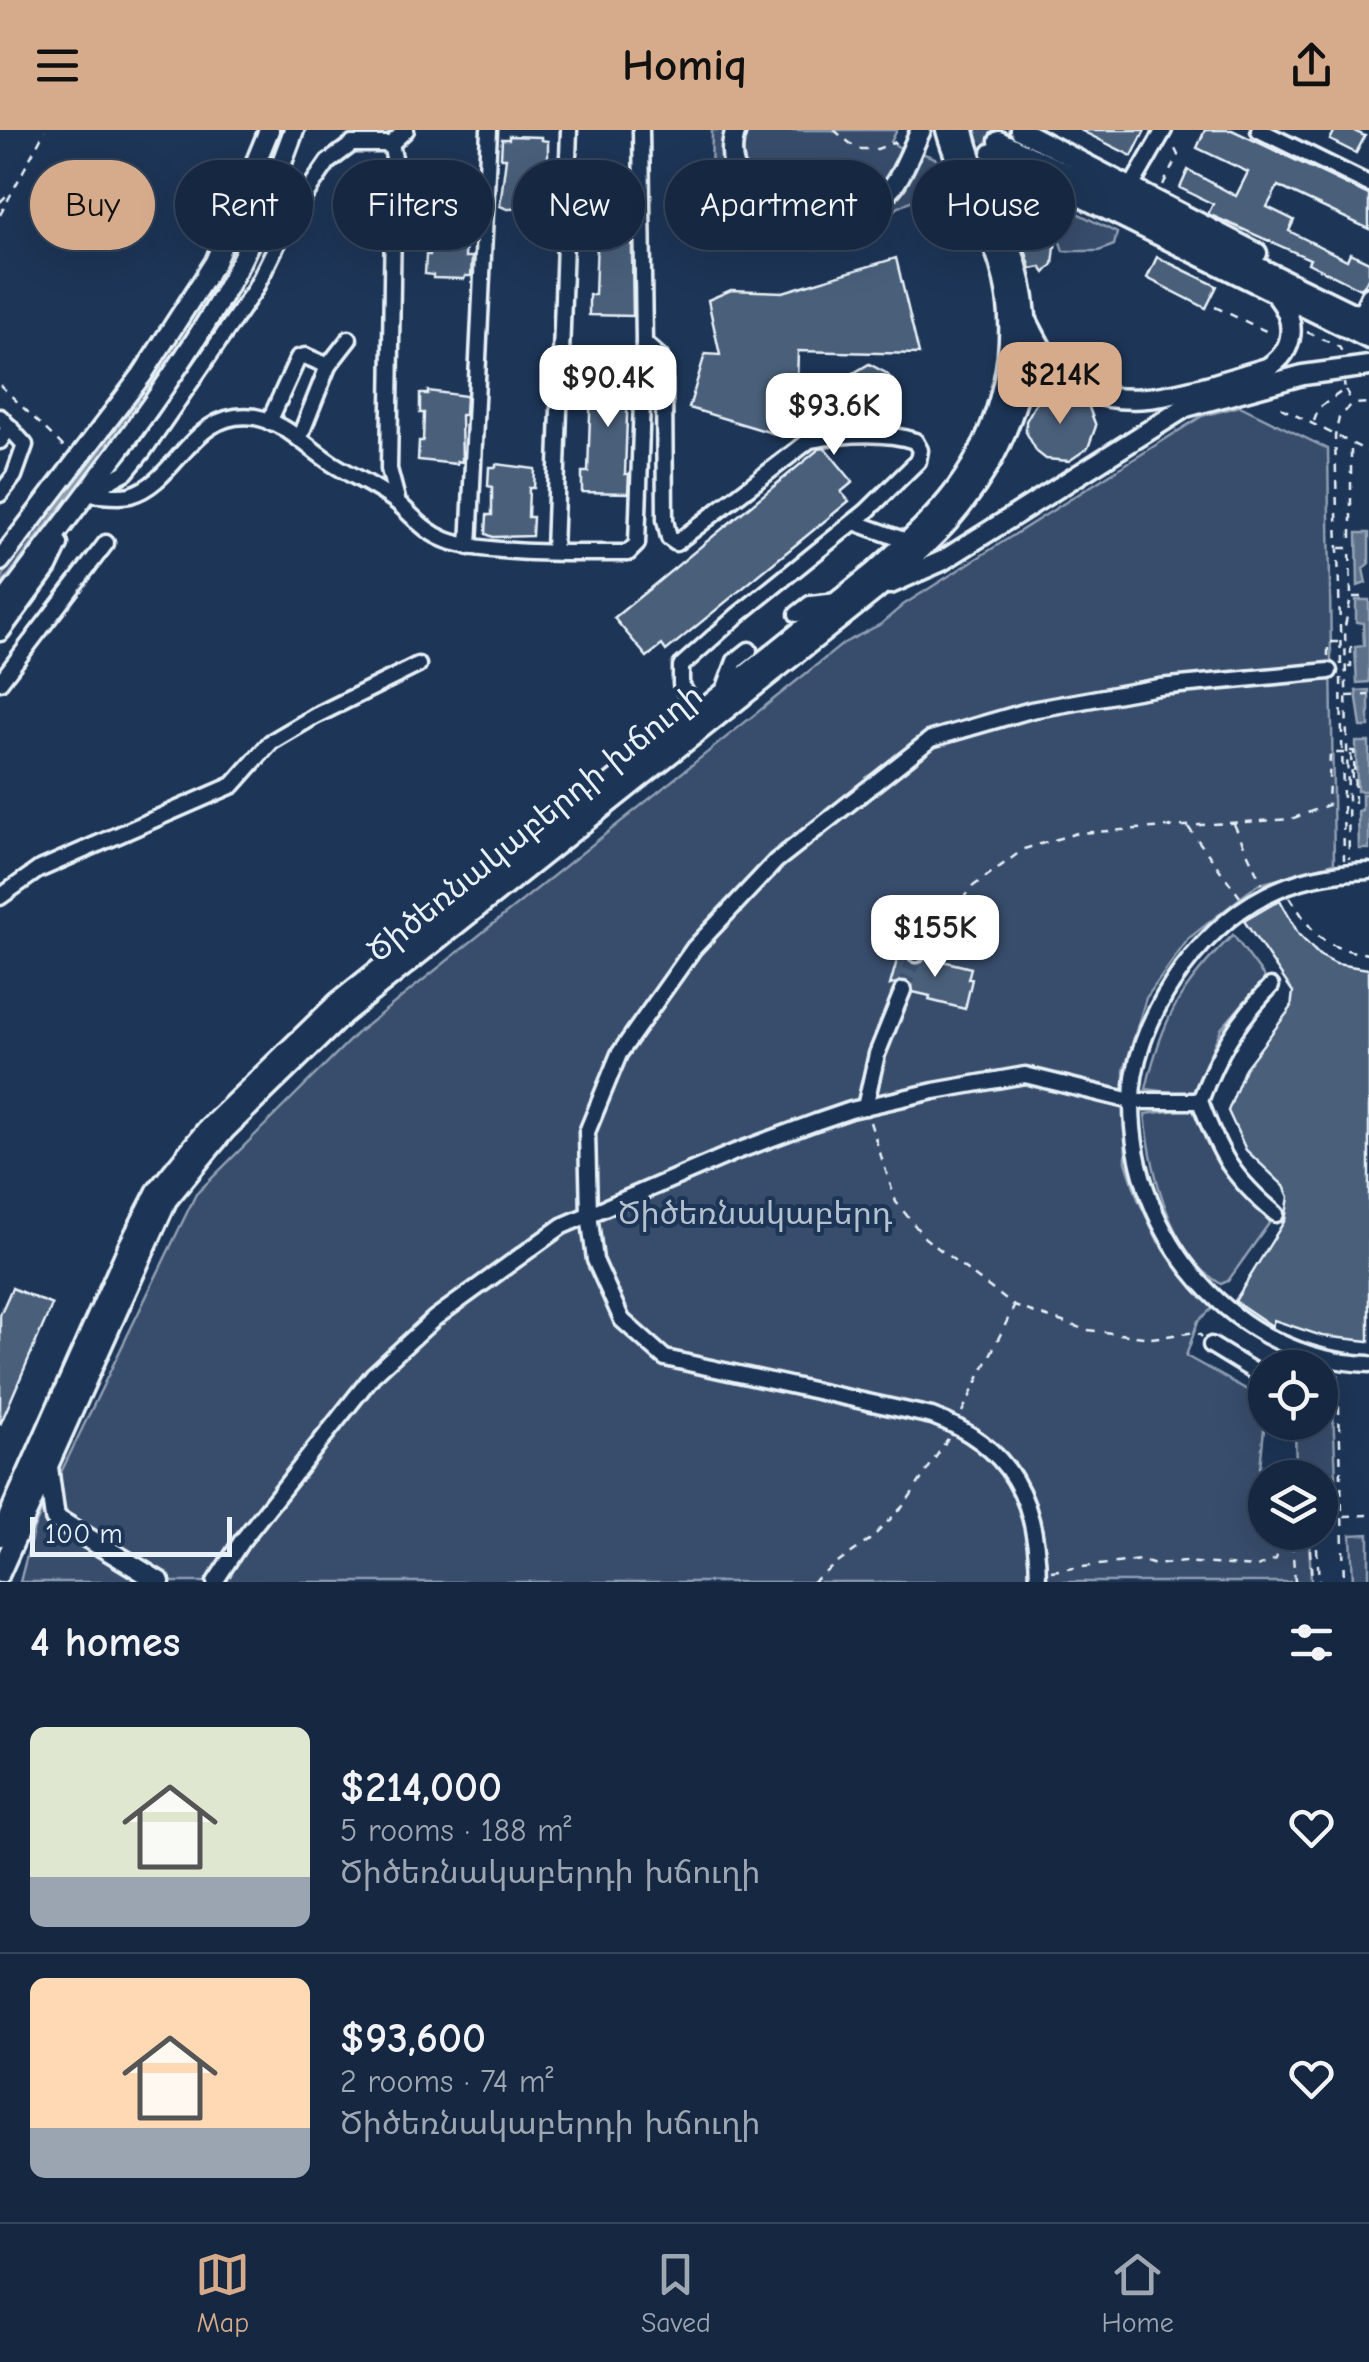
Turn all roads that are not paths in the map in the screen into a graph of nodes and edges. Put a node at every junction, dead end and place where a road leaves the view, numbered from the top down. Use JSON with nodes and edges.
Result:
{"nodes":[{"id":1,"x":269,"y":130,"type":"edge"},
{"id":2,"x":294,"y":130,"type":"edge"},
{"id":3,"x":406,"y":130,"type":"edge"},
{"id":4,"x":489,"y":130,"type":"edge"},
{"id":5,"x":569,"y":130,"type":"edge"},
{"id":6,"x":641,"y":130,"type":"edge"},
{"id":7,"x":736,"y":130,"type":"edge"},
{"id":8,"x":920,"y":130,"type":"edge"},
{"id":9,"x":946,"y":130,"type":"edge"},
{"id":10,"x":964,"y":130,"type":"edge"},
{"id":11,"x":1020,"y":130,"type":"tunnel mouth"},
{"id":12,"x":1259,"y":130,"type":"edge"},
{"id":13,"x":1168,"y":136,"type":"edge"},
{"id":14,"x":392,"y":144,"type":"junction"},
{"id":15,"x":1369,"y":184,"type":"edge"},
{"id":16,"x":1130,"y":189,"type":"junction"},
{"id":17,"x":1274,"y":292,"type":"junction"},
{"id":18,"x":1369,"y":295,"type":"edge"},
{"id":19,"x":1358,"y":315,"type":"edge"},
{"id":20,"x":1027,"y":320,"type":"junction"},
{"id":21,"x":349,"y":339,"type":"dead end"},
{"id":22,"x":1369,"y":339,"type":"edge"},
{"id":23,"x":644,"y":344,"type":"junction"},
{"id":24,"x":328,"y":366,"type":"junction"},
{"id":25,"x":1369,"y":366,"type":"edge"},
{"id":26,"x":142,"y":375,"type":"junction"},
{"id":27,"x":162,"y":387,"type":"junction"},
{"id":28,"x":5,"y":422,"type":"edge"},
{"id":29,"x":269,"y":422,"type":"junction"},
{"id":30,"x":299,"y":439,"type":"junction"},
{"id":31,"x":0,"y":441,"type":"edge"},
{"id":32,"x":0,"y":494,"type":"edge"},
{"id":33,"x":80,"y":501,"type":"junction"},
{"id":34,"x":398,"y":503,"type":"junction"},
{"id":35,"x":854,"y":522,"type":"junction"},
{"id":36,"x":901,"y":539,"type":"dead end"},
{"id":37,"x":106,"y":543,"type":"dead end"},
{"id":38,"x":469,"y":547,"type":"junction"},
{"id":39,"x":554,"y":551,"type":"junction"},
{"id":40,"x":0,"y":561,"type":"edge"},
{"id":41,"x":876,"y":590,"type":"junction"},
{"id":42,"x":838,"y":600,"type":"junction"},
{"id":43,"x":0,"y":608,"type":"edge"},
{"id":44,"x":797,"y":614,"type":"dead end"},
{"id":45,"x":0,"y":631,"type":"edge"},
{"id":46,"x":750,"y":650,"type":"dead end"},
{"id":47,"x":418,"y":665,"type":"dead end"},
{"id":48,"x":1329,"y":671,"type":"dead end"},
{"id":49,"x":0,"y":682,"type":"edge"},
{"id":50,"x":723,"y":694,"type":"junction"},
{"id":51,"x":696,"y":714,"type":"junction"},
{"id":52,"x":1369,"y":870,"type":"edge"},
{"id":53,"x":0,"y":897,"type":"edge"},
{"id":54,"x":979,"y":938,"type":"dead end"},
{"id":55,"x":916,"y":954,"type":"tunnel mouth"},
{"id":56,"x":1270,"y":986,"type":"dead end"},
{"id":57,"x":903,"y":990,"type":"tunnel mouth"},
{"id":58,"x":1132,"y":1101,"type":"junction"},
{"id":59,"x":1200,"y":1101,"type":"junction"},
{"id":60,"x":865,"y":1106,"type":"junction"},
{"id":61,"x":589,"y":1214,"type":"junction"},
{"id":62,"x":1276,"y":1214,"type":"dead end"},
{"id":63,"x":1212,"y":1345,"type":"dead end"},
{"id":64,"x":1369,"y":1364,"type":"edge"},
{"id":65,"x":1248,"y":1367,"type":"edge"},
{"id":66,"x":48,"y":1461,"type":"junction"},
{"id":67,"x":0,"y":1536,"type":"edge"},
{"id":68,"x":0,"y":1573,"type":"edge"},
{"id":69,"x":1038,"y":1577,"type":"edge"},
{"id":70,"x":160,"y":1582,"type":"edge"},
{"id":71,"x":215,"y":1582,"type":"edge"}],
"edges":[{"from":1,"to":26,"type":"main road"},
{"from":2,"to":27,"type":"main road"},
{"from":3,"to":14,"type":"street"},
{"from":4,"to":38,"type":"street"},
{"from":5,"to":39,"type":"street"},
{"from":6,"to":23,"type":"street"},
{"from":7,"to":8,"type":"main road"},
{"from":9,"to":42,"type":"main road","name":"Ծիծեռնակաբերդի խճուղի"},
{"from":10,"to":20,"type":"main road","name":"Ծիծեռնակաբերդի խճուղի"},
{"from":11,"to":16,"type":"main road"},
{"from":12,"to":15,"type":"street"},
{"from":13,"to":16,"type":"street"},
{"from":14,"to":33,"type":"street"},
{"from":14,"to":34,"type":"street"},
{"from":16,"to":19,"type":"main road"},
{"from":17,"to":19,"type":"main road"},
{"from":17,"to":20,"type":"main road"},
{"from":17,"to":22,"type":"main road"},
{"from":18,"to":19,"type":"street"},
{"from":20,"to":41,"type":"main road","name":"Ծիծեռնակաբերդի խճուղի"},
{"from":21,"to":24,"type":"street"},
{"from":23,"to":35,"type":"street"},
{"from":23,"to":39,"type":"street"},
{"from":24,"to":29,"type":"street"},
{"from":24,"to":30,"type":"street"},
{"from":25,"to":41,"type":"main road"},
{"from":26,"to":27,"type":"main road"},
{"from":26,"to":40,"type":"main road"},
{"from":27,"to":33,"type":"main road"},
{"from":28,"to":31,"type":"street"},
{"from":28,"to":32,"type":"street"},
{"from":29,"to":30,"type":"street"},
{"from":29,"to":33,"type":"street"},
{"from":30,"to":34,"type":"street"},
{"from":33,"to":43,"type":"main road"},
{"from":33,"to":45,"type":"main road"},
{"from":34,"to":38,"type":"street"},
{"from":35,"to":36,"type":"street"},
{"from":35,"to":51,"type":"street"},
{"from":37,"to":49,"type":"street"},
{"from":38,"to":39,"type":"street"},
{"from":41,"to":66,"type":"main road","name":"Ծիծեռնակաբերդի խճուղի"},
{"from":42,"to":44,"type":"street"},
{"from":42,"to":50,"type":"main road","name":"Ծիծեռնակաբերդի խճուղի"},
{"from":46,"to":50,"type":"street"},
{"from":47,"to":53,"type":"street"},
{"from":48,"to":61,"type":"street"},
{"from":50,"to":51,"type":"main road","name":"Ծիծեռնակաբերդի խճուղի"},
{"from":51,"to":67,"type":"main road","name":"Ծիծեռնակաբերդի խճուղի"},
{"from":52,"to":58,"type":"street"},
{"from":54,"to":55,"type":"street"},
{"from":56,"to":59,"type":"street"},
{"from":57,"to":60,"type":"street"},
{"from":58,"to":59,"type":"street"},
{"from":58,"to":60,"type":"street"},
{"from":58,"to":64,"type":"street"},
{"from":59,"to":62,"type":"street"},
{"from":60,"to":61,"type":"street"},
{"from":61,"to":69,"type":"street"},
{"from":61,"to":71,"type":"street"},
{"from":63,"to":65,"type":"street"},
{"from":66,"to":68,"type":"main road","name":"Ծիծեռնակաբերդի խճուղի"},
{"from":66,"to":70,"type":"main road"}]}
